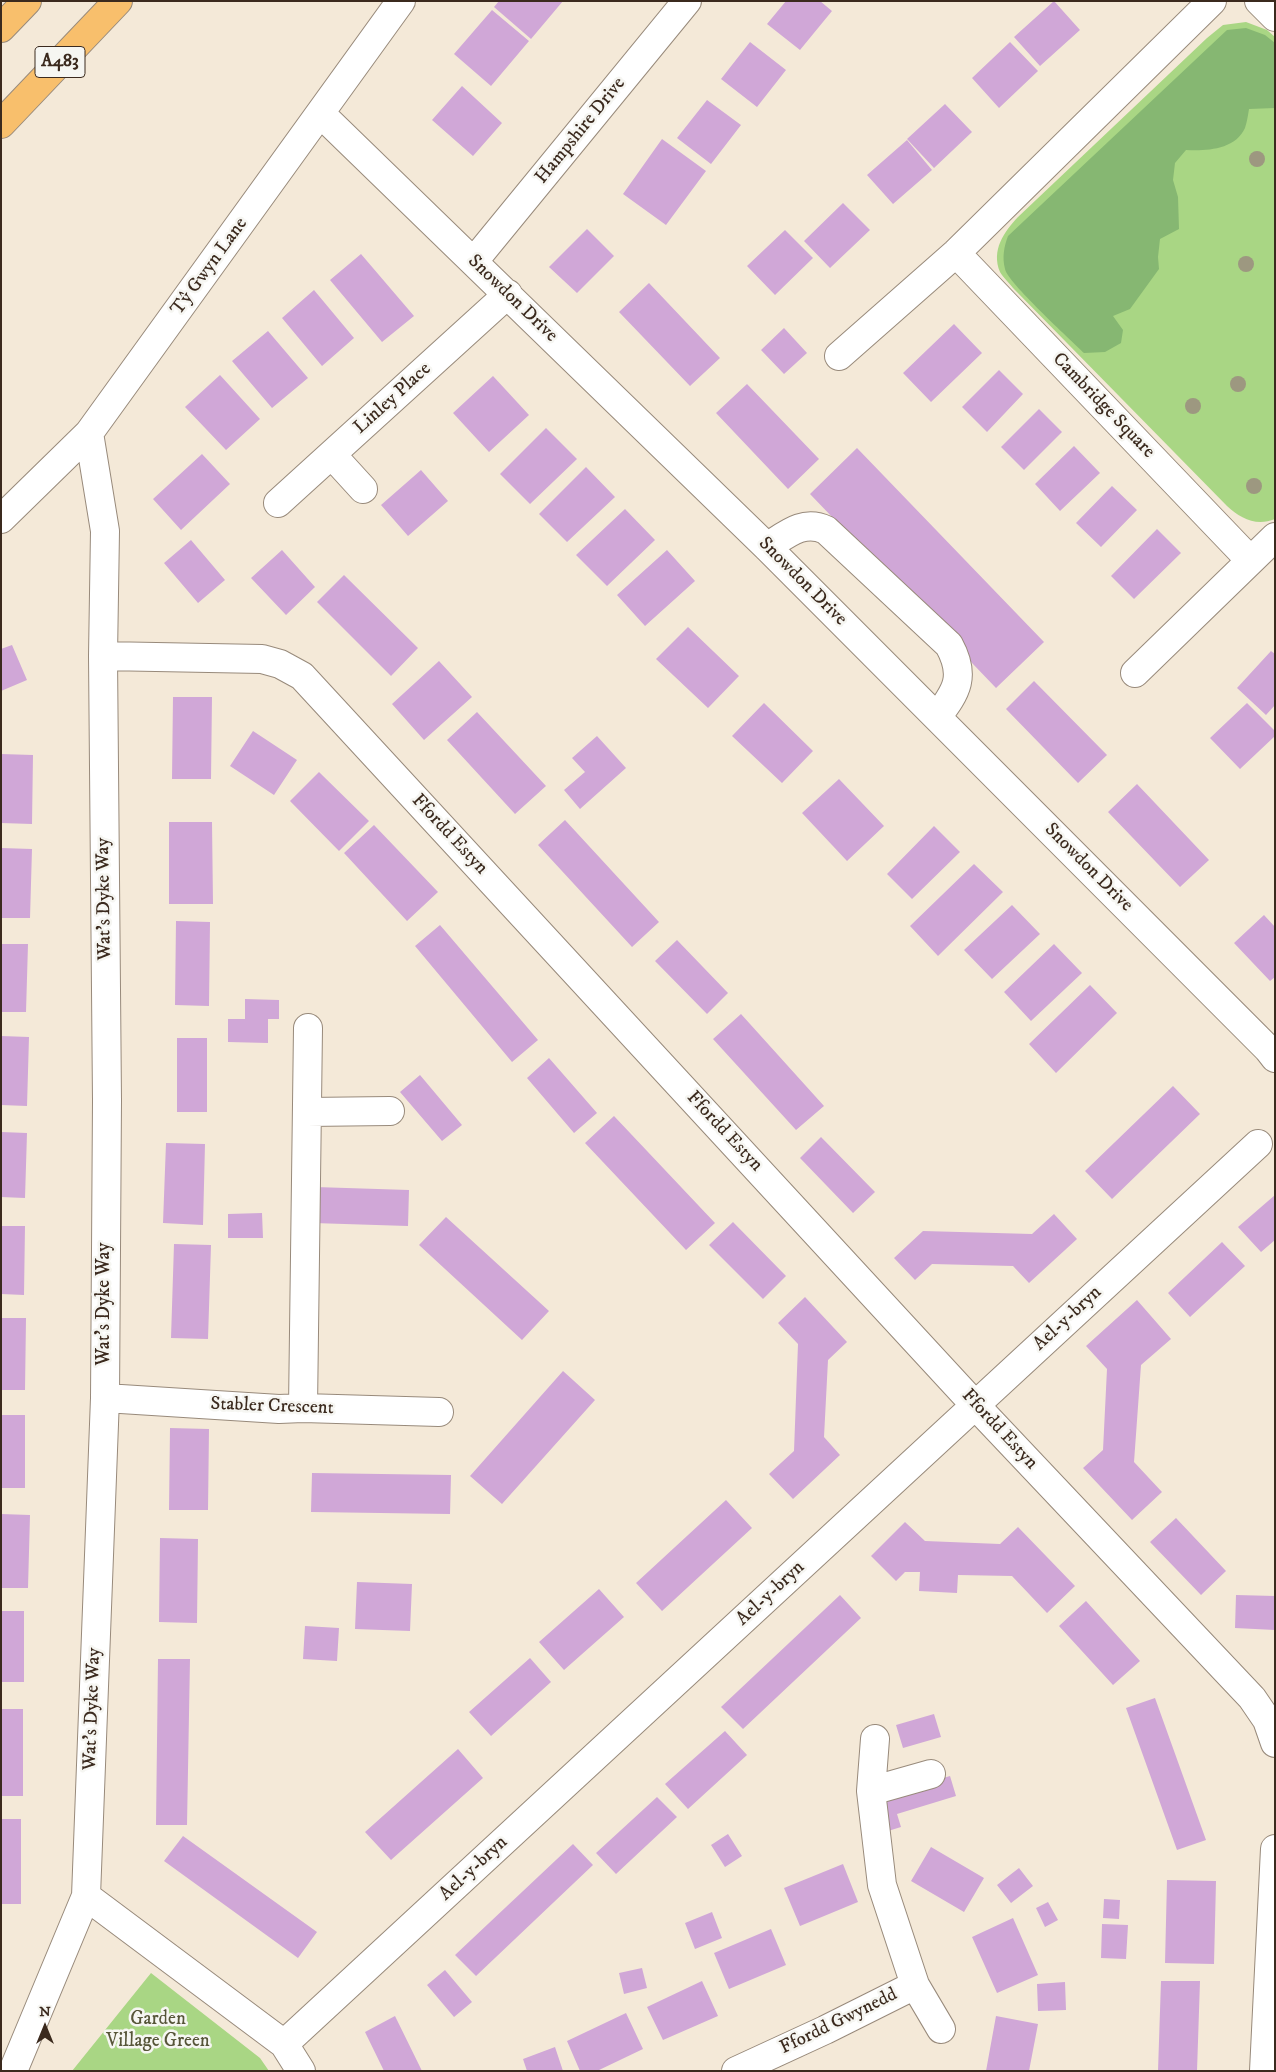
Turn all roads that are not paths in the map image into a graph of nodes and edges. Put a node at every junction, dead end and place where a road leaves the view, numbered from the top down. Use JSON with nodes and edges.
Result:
{"nodes":[{"id":1,"x":27,"y":1,"type":"edge"},
{"id":2,"x":118,"y":1,"type":"edge"},
{"id":3,"x":401,"y":1,"type":"edge"},
{"id":4,"x":687,"y":1,"type":"edge"},
{"id":5,"x":1212,"y":1,"type":"edge"},
{"id":6,"x":1259,"y":1,"type":"edge"},
{"id":7,"x":1275,"y":17,"type":"edge"},
{"id":8,"x":1,"y":28,"type":"edge"},
{"id":9,"x":321,"y":114,"type":"junction"},
{"id":10,"x":1,"y":124,"type":"edge"},
{"id":11,"x":956,"y":253,"type":"junction"},
{"id":12,"x":474,"y":261,"type":"junction"},
{"id":13,"x":508,"y":294,"type":"junction"},
{"id":14,"x":839,"y":356,"type":"dead end"},
{"id":15,"x":89,"y":434,"type":"junction"},
{"id":16,"x":332,"y":455,"type":"junction"},
{"id":17,"x":363,"y":489,"type":"dead end"},
{"id":18,"x":278,"y":504,"type":"dead end"},
{"id":19,"x":1,"y":519,"type":"edge"},
{"id":20,"x":1275,"y":537,"type":"edge"},
{"id":21,"x":767,"y":547,"type":"junction"},
{"id":22,"x":1250,"y":560,"type":"junction"},
{"id":23,"x":102,"y":656,"type":"junction"},
{"id":24,"x":1135,"y":673,"type":"dead end"},
{"id":25,"x":937,"y":717,"type":"junction"},
{"id":26,"x":308,"y":1028,"type":"dead end"},
{"id":27,"x":1273,"y":1050,"type":"edge"},
{"id":28,"x":390,"y":1111,"type":"dead end"},
{"id":29,"x":307,"y":1112,"type":"junction"},
{"id":30,"x":1258,"y":1144,"type":"dead end"},
{"id":31,"x":105,"y":1398,"type":"junction"},
{"id":32,"x":975,"y":1405,"type":"junction"},
{"id":33,"x":303,"y":1408,"type":"junction"},
{"id":34,"x":440,"y":1412,"type":"dead end"},
{"id":35,"x":875,"y":1739,"type":"dead end"},
{"id":36,"x":1275,"y":1743,"type":"edge"},
{"id":37,"x":931,"y":1774,"type":"dead end"},
{"id":38,"x":871,"y":1791,"type":"junction"},
{"id":39,"x":1275,"y":1849,"type":"edge"},
{"id":40,"x":86,"y":1896,"type":"junction"},
{"id":41,"x":915,"y":1985,"type":"junction"},
{"id":42,"x":941,"y":2029,"type":"dead end"},
{"id":43,"x":284,"y":2044,"type":"junction"},
{"id":44,"x":13,"y":2071,"type":"edge"},
{"id":45,"x":302,"y":2071,"type":"edge"},
{"id":46,"x":736,"y":2071,"type":"edge"},
{"id":47,"x":1264,"y":2071,"type":"edge"}],
"edges":[{"from":1,"to":8,"type":"highway"},
{"from":2,"to":10,"type":"highway","number":"A483"},
{"from":3,"to":9,"type":"street","name":"Tŷ Gwyn Lane"},
{"from":4,"to":12,"type":"street","name":"Hampshire Drive"},
{"from":5,"to":11,"type":"street"},
{"from":6,"to":7,"type":"street"},
{"from":9,"to":12,"type":"street","name":"Snowdon Drive"},
{"from":9,"to":15,"type":"street","name":"Tŷ Gwyn Lane"},
{"from":11,"to":14,"type":"street"},
{"from":11,"to":22,"type":"street","name":"Cambridge Square"},
{"from":12,"to":13,"type":"street","name":"Snowdon Drive"},
{"from":13,"to":16,"type":"street","name":"Linley Place"},
{"from":13,"to":21,"type":"street","name":"Snowdon Drive"},
{"from":15,"to":19,"type":"street","name":"Tŷ Gwyn Lane"},
{"from":15,"to":23,"type":"street","name":"Wat's Dyke Way"},
{"from":16,"to":17,"type":"street"},
{"from":16,"to":18,"type":"street","name":"Linley Place"},
{"from":20,"to":22,"type":"street"},
{"from":21,"to":25,"type":"street","name":"Snowdon Drive"},
{"from":21,"to":25,"type":"street"},
{"from":22,"to":24,"type":"street"},
{"from":23,"to":31,"type":"street","name":"Wat's Dyke Way"},
{"from":23,"to":32,"type":"street","name":"Ffordd Estyn"},
{"from":25,"to":27,"type":"street","name":"Snowdon Drive"},
{"from":26,"to":29,"type":"street"},
{"from":28,"to":29,"type":"street"},
{"from":29,"to":33,"type":"street"},
{"from":30,"to":32,"type":"street","name":"Ael-y-bryn"},
{"from":31,"to":33,"type":"street","name":"Stabler Crescent"},
{"from":31,"to":40,"type":"street","name":"Wat's Dyke Way"},
{"from":32,"to":36,"type":"street","name":"Ffordd Estyn"},
{"from":32,"to":43,"type":"street","name":"Ael-y-bryn"},
{"from":33,"to":34,"type":"street","name":"Stabler Crescent"},
{"from":35,"to":38,"type":"street","name":"Ffordd Gwynedd"},
{"from":37,"to":38,"type":"street"},
{"from":38,"to":41,"type":"street","name":"Ffordd Gwynedd"},
{"from":39,"to":47,"type":"street"},
{"from":40,"to":43,"type":"street"},
{"from":40,"to":44,"type":"street"},
{"from":41,"to":42,"type":"street","name":"Ffordd Gwynedd"},
{"from":41,"to":46,"type":"street","name":"Ffordd Gwynedd"},
{"from":43,"to":45,"type":"street"}]}
